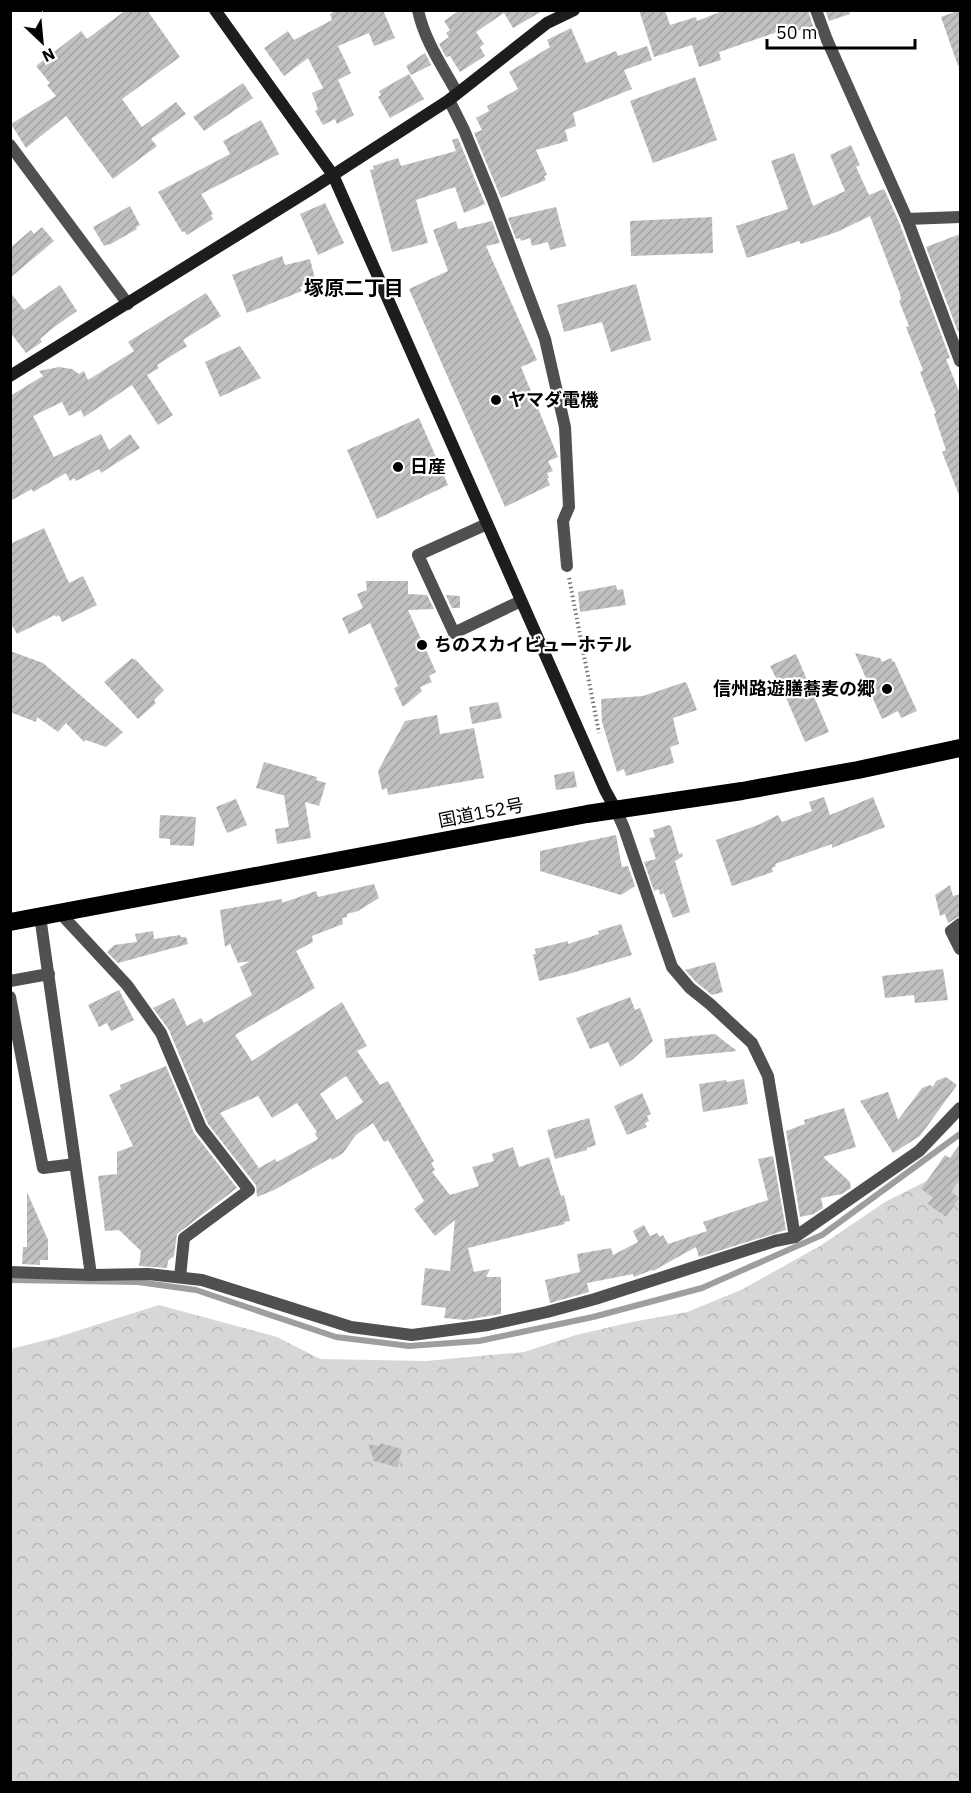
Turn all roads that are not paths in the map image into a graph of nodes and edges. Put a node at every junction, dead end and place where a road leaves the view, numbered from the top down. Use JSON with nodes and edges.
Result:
{"nodes":[{"id":1,"x":215,"y":10,"type":"edge"},
{"id":2,"x":418,"y":10,"type":"edge"},
{"id":3,"x":574,"y":10,"type":"edge"},
{"id":4,"x":816,"y":10,"type":"edge"},
{"id":5,"x":453,"y":96,"type":"junction"},
{"id":6,"x":10,"y":145,"type":"edge"},
{"id":7,"x":333,"y":175,"type":"junction"},
{"id":8,"x":960,"y":217,"type":"edge"},
{"id":9,"x":907,"y":219,"type":"junction"},
{"id":10,"x":128,"y":304,"type":"junction"},
{"id":11,"x":960,"y":361,"type":"edge"},
{"id":12,"x":10,"y":376,"type":"edge"},
{"id":13,"x":487,"y":524,"type":"junction"},
{"id":14,"x":567,"y":566,"type":"road end"},
{"id":15,"x":521,"y":601,"type":"junction"},
{"id":16,"x":960,"y":748,"type":"edge"},
{"id":17,"x":616,"y":810,"type":"junction"},
{"id":18,"x":60,"y":912,"type":"junction"},
{"id":19,"x":40,"y":916,"type":"junction"},
{"id":20,"x":10,"y":922,"type":"edge"},
{"id":21,"x":960,"y":924,"type":"edge"},
{"id":22,"x":960,"y":949,"type":"edge"},
{"id":23,"x":49,"y":974,"type":"junction"},
{"id":24,"x":10,"y":981,"type":"edge"},
{"id":25,"x":10,"y":997,"type":"edge"},
{"id":26,"x":960,"y":1108,"type":"edge"},
{"id":27,"x":75,"y":1164,"type":"junction"},
{"id":28,"x":795,"y":1237,"type":"junction"},
{"id":29,"x":10,"y":1272,"type":"edge"},
{"id":30,"x":91,"y":1275,"type":"junction"},
{"id":31,"x":180,"y":1277,"type":"junction"}],
"edges":[{"from":1,"to":7,"type":"street"},
{"from":2,"to":5,"type":"street"},
{"from":3,"to":5,"type":"street"},
{"from":4,"to":9,"type":"street"},
{"from":5,"to":7,"type":"street"},
{"from":5,"to":14,"type":"street"},
{"from":6,"to":10,"type":"street"},
{"from":7,"to":10,"type":"street"},
{"from":7,"to":13,"type":"street"},
{"from":8,"to":9,"type":"street"},
{"from":9,"to":11,"type":"street"},
{"from":10,"to":12,"type":"street"},
{"from":13,"to":15,"type":"street"},
{"from":13,"to":15,"type":"street"},
{"from":15,"to":17,"type":"street"},
{"from":16,"to":17,"type":"highway","name":"国道152号"},
{"from":17,"to":18,"type":"highway","name":"国道152号"},
{"from":17,"to":28,"type":"street"},
{"from":18,"to":19,"type":"highway","name":"国道152号"},
{"from":18,"to":31,"type":"street"},
{"from":19,"to":20,"type":"highway","name":"国道152号"},
{"from":19,"to":23,"type":"street"},
{"from":21,"to":22,"type":"street"},
{"from":23,"to":24,"type":"street"},
{"from":23,"to":27,"type":"street"},
{"from":25,"to":27,"type":"street"},
{"from":26,"to":28,"type":"street"},
{"from":27,"to":30,"type":"street"},
{"from":28,"to":31,"type":"street"},
{"from":29,"to":30,"type":"street"},
{"from":30,"to":31,"type":"street"}]}
